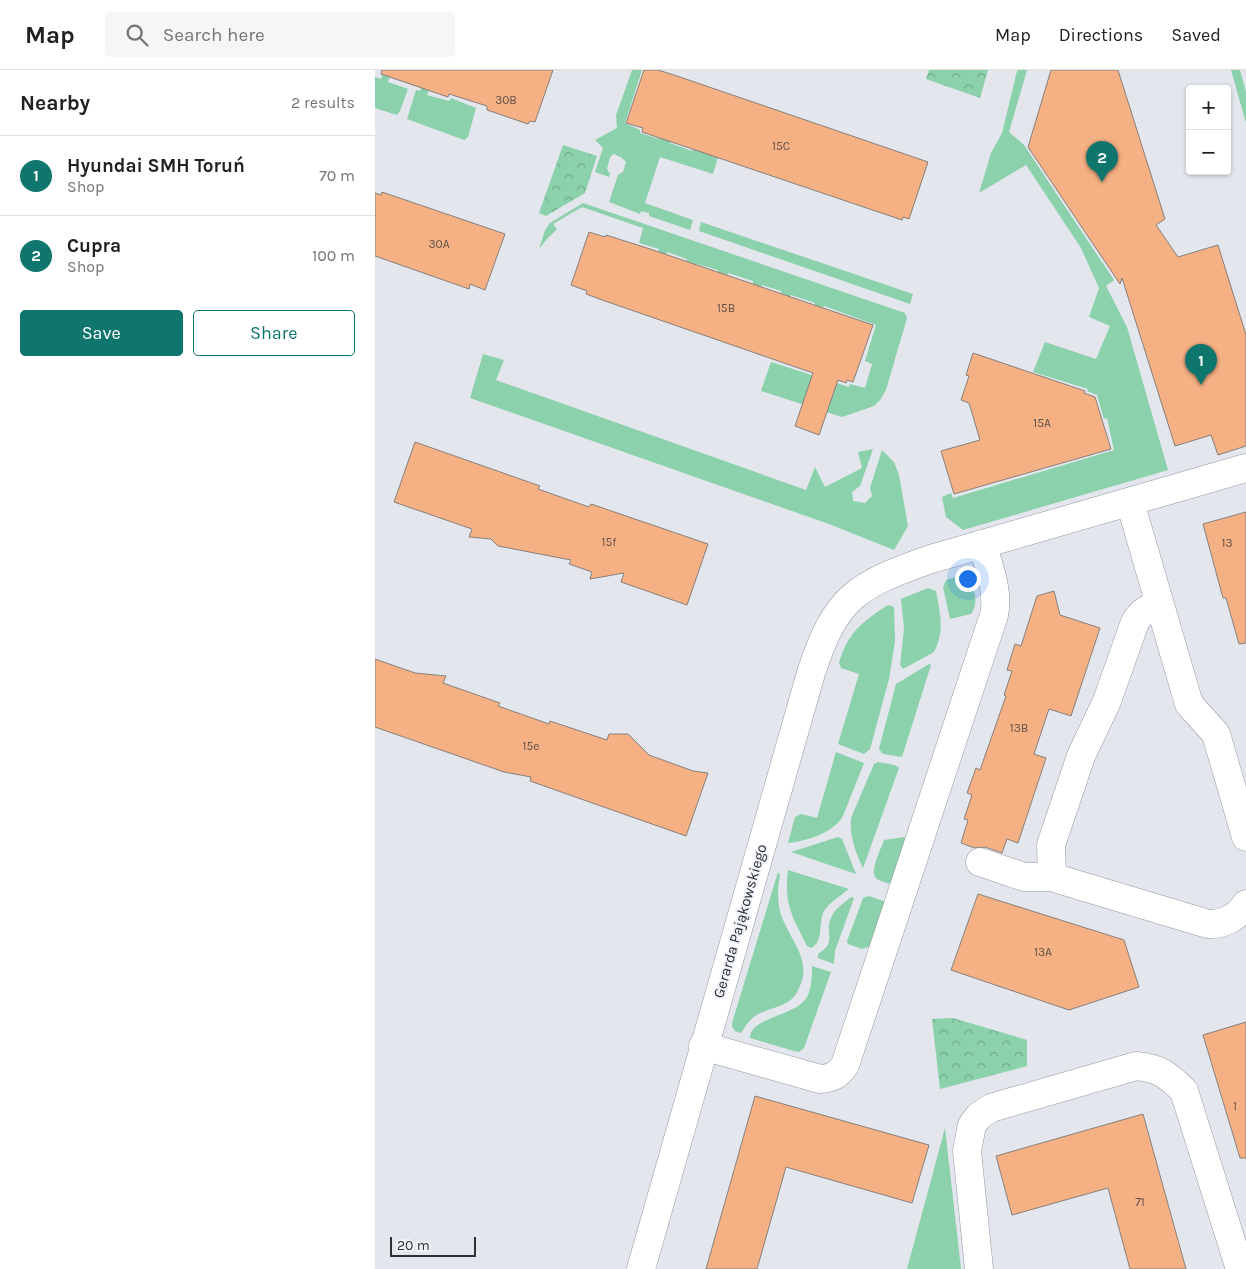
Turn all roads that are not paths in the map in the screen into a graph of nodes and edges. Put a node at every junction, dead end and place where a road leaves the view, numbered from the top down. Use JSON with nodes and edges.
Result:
{"nodes":[{"id":1,"x":1246,"y":468,"type":"edge"},
{"id":2,"x":1130,"y":502,"type":"junction"},
{"id":3,"x":982,"y":544,"type":"junction"},
{"id":4,"x":1160,"y":605,"type":"junction"},
{"id":5,"x":1246,"y":837,"type":"edge"},
{"id":6,"x":980,"y":862,"type":"dead end"},
{"id":7,"x":1052,"y":878,"type":"junction"},
{"id":8,"x":1246,"y":904,"type":"edge"},
{"id":9,"x":703,"y":1046,"type":"junction"},
{"id":10,"x":641,"y":1269,"type":"edge"},
{"id":11,"x":979,"y":1269,"type":"edge"},
{"id":12,"x":1240,"y":1269,"type":"edge"}],
"edges":[{"from":1,"to":2,"type":"street","name":"Gerarda Pająkowskiego"},
{"from":2,"to":3,"type":"street","name":"Gerarda Pająkowskiego"},
{"from":2,"to":4,"type":"street"},
{"from":3,"to":9,"type":"street","name":"Gerarda Pająkowskiego"},
{"from":3,"to":9,"type":"street"},
{"from":4,"to":5,"type":"street"},
{"from":4,"to":7,"type":"street"},
{"from":6,"to":7,"type":"street"},
{"from":7,"to":8,"type":"street"},
{"from":9,"to":10,"type":"street","name":"Gerarda Pająkowskiego"},
{"from":11,"to":12,"type":"street"}]}
